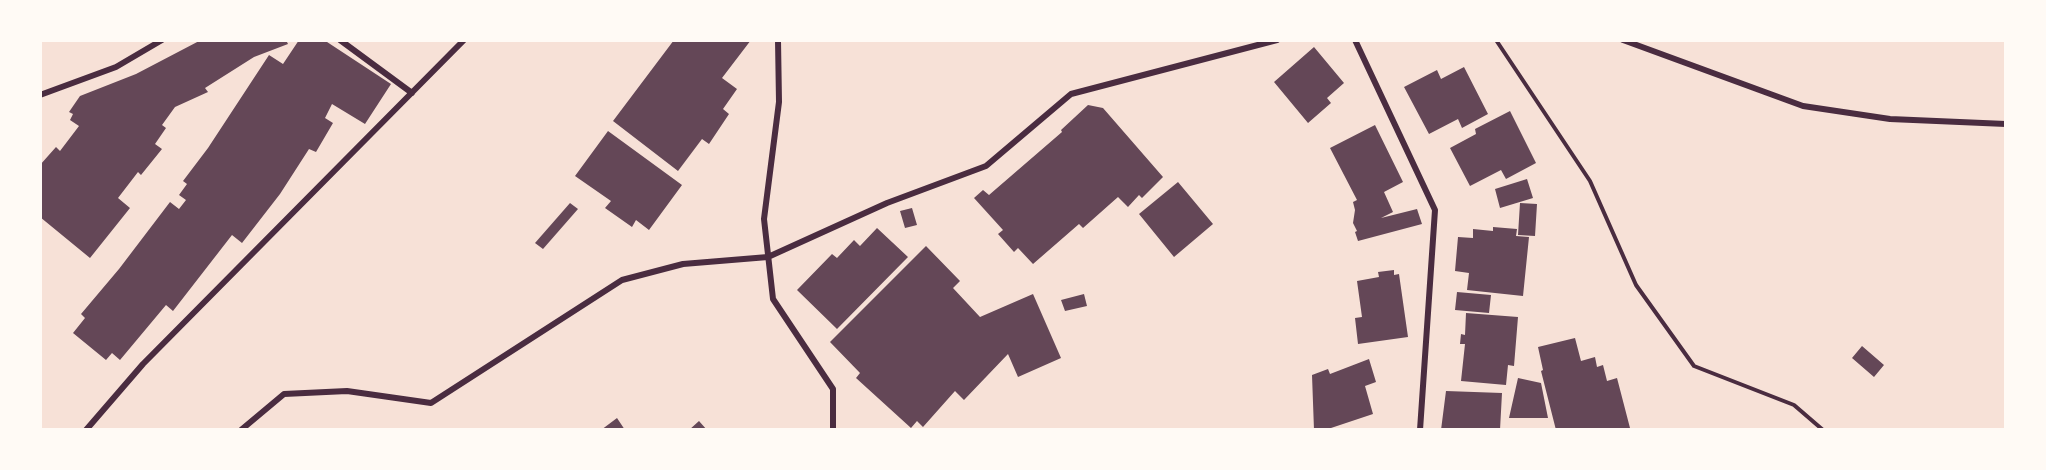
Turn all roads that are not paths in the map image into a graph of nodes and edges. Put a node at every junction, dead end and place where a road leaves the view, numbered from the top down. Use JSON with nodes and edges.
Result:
{"nodes":[{"id":1,"x":162,"y":40,"type":"edge"},
{"id":2,"x":340,"y":40,"type":"edge"},
{"id":3,"x":464,"y":40,"type":"edge"},
{"id":4,"x":778,"y":40,"type":"edge"},
{"id":5,"x":1277,"y":40,"type":"edge"},
{"id":6,"x":1355,"y":40,"type":"edge"},
{"id":7,"x":1623,"y":40,"type":"edge"},
{"id":8,"x":412,"y":93,"type":"junction"},
{"id":9,"x":40,"y":95,"type":"edge"},
{"id":10,"x":2006,"y":124,"type":"edge"},
{"id":11,"x":768,"y":257,"type":"junction"},
{"id":12,"x":87,"y":429,"type":"edge"},
{"id":13,"x":241,"y":429,"type":"edge"},
{"id":14,"x":833,"y":429,"type":"edge"},
{"id":15,"x":1420,"y":429,"type":"edge"}],
"edges":[{"from":1,"to":9,"type":"street"},
{"from":2,"to":8,"type":"street"},
{"from":3,"to":8,"type":"street"},
{"from":4,"to":11,"type":"street"},
{"from":5,"to":11,"type":"street"},
{"from":6,"to":15,"type":"street"},
{"from":7,"to":10,"type":"street"},
{"from":8,"to":12,"type":"street"},
{"from":11,"to":13,"type":"street"},
{"from":11,"to":14,"type":"street"}]}
